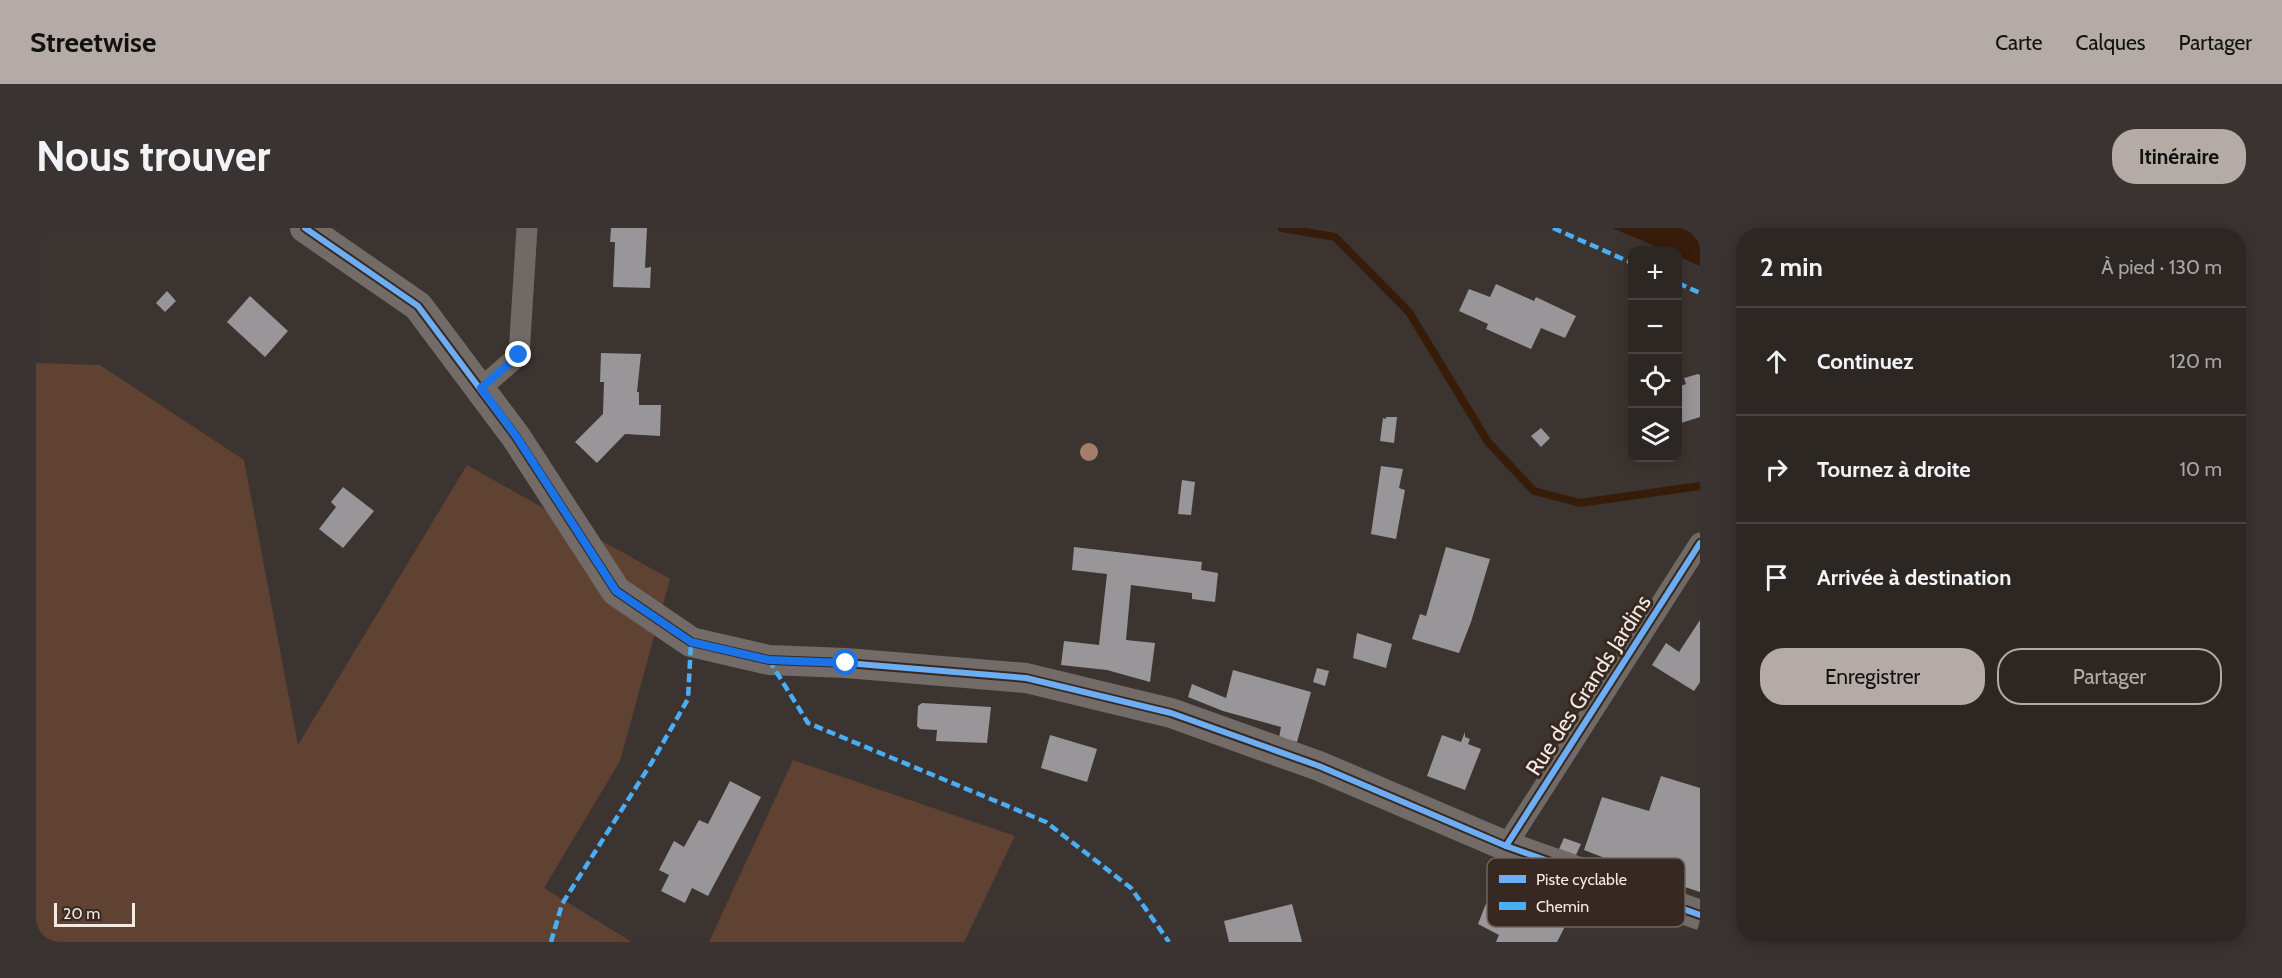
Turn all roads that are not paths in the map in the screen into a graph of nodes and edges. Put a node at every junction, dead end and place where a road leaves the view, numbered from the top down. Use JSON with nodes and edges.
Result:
{"nodes":[{"id":1,"x":305,"y":228,"type":"edge"},
{"id":2,"x":527,"y":228,"type":"edge"},
{"id":3,"x":481,"y":388,"type":"junction"},
{"id":4,"x":1700,"y":543,"type":"edge"},
{"id":5,"x":1506,"y":846,"type":"junction"},
{"id":6,"x":1540,"y":858,"type":"edge"},
{"id":7,"x":1685,"y":910,"type":"edge"},
{"id":8,"x":1700,"y":915,"type":"edge"}],
"edges":[{"from":1,"to":3,"type":"street"},
{"from":2,"to":3,"type":"street"},
{"from":3,"to":5,"type":"street"},
{"from":4,"to":5,"type":"street","name":"Rue des Grands Jardins"},
{"from":5,"to":6,"type":"street"},
{"from":7,"to":8,"type":"street"}]}
